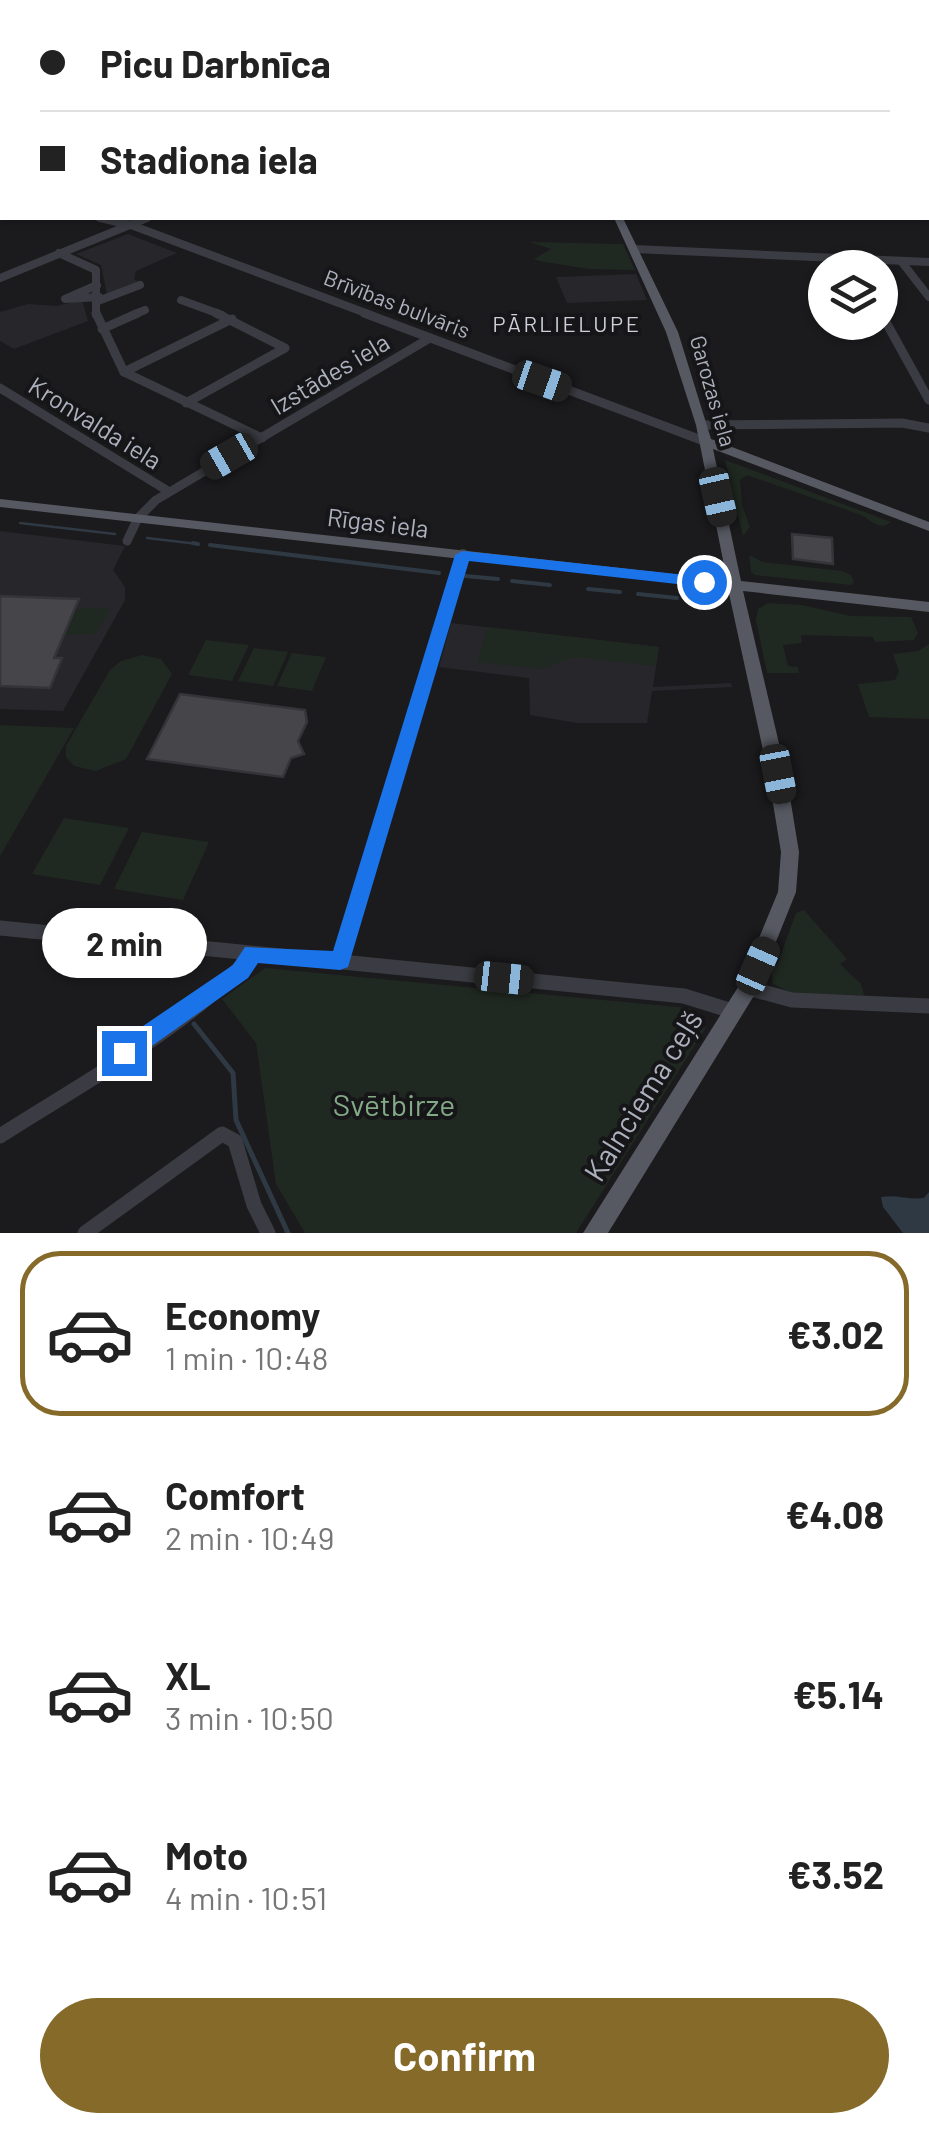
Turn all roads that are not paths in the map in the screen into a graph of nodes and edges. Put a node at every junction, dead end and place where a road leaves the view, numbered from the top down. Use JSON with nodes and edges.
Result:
{"nodes":[{"id":1,"x":109,"y":220,"type":"edge"},
{"id":2,"x":124,"y":220,"type":"edge"},
{"id":3,"x":143,"y":220,"type":"edge"},
{"id":4,"x":619,"y":220,"type":"edge"},
{"id":5,"x":130,"y":225,"type":"junction"},
{"id":6,"x":634,"y":249,"type":"junction"},
{"id":7,"x":60,"y":253,"type":"junction"},
{"id":8,"x":808,"y":260,"type":"edge"},
{"id":9,"x":900,"y":261,"type":"joint"},
{"id":10,"x":929,"y":262,"type":"edge"},
{"id":11,"x":0,"y":278,"type":"edge"},
{"id":12,"x":140,"y":285,"type":"dead end"},
{"id":13,"x":98,"y":295,"type":"junction"},
{"id":14,"x":929,"y":297,"type":"edge"},
{"id":15,"x":182,"y":300,"type":"dead end"},
{"id":16,"x":145,"y":310,"type":"dead end"},
{"id":17,"x":232,"y":319,"type":"junction"},
{"id":18,"x":102,"y":328,"type":"junction"},
{"id":19,"x":430,"y":338,"type":"junction"},
{"id":20,"x":896,"y":340,"type":"edge"},
{"id":21,"x":124,"y":372,"type":"junction"},
{"id":22,"x":0,"y":388,"type":"edge"},
{"id":23,"x":929,"y":400,"type":"edge"},
{"id":24,"x":186,"y":402,"type":"junction"},
{"id":25,"x":929,"y":428,"type":"edge"},
{"id":26,"x":703,"y":433,"type":"junction"},
{"id":27,"x":262,"y":438,"type":"junction"},
{"id":28,"x":168,"y":491,"type":"junction"},
{"id":29,"x":0,"y":503,"type":"edge"},
{"id":30,"x":143,"y":513,"type":"junction"},
{"id":31,"x":929,"y":527,"type":"edge"},
{"id":32,"x":127,"y":540,"type":"dead end"},
{"id":33,"x":463,"y":555,"type":"junction"},
{"id":34,"x":737,"y":586,"type":"junction"},
{"id":35,"x":929,"y":607,"type":"edge"},
{"id":36,"x":0,"y":928,"type":"edge"},
{"id":37,"x":252,"y":954,"type":"junction"},
{"id":38,"x":340,"y":961,"type":"junction"},
{"id":39,"x":748,"y":988,"type":"junction"},
{"id":40,"x":929,"y":1006,"type":"edge"},
{"id":41,"x":732,"y":1011,"type":"junction"},
{"id":42,"x":1,"y":1134,"type":"edge"},
{"id":43,"x":85,"y":1233,"type":"edge"},
{"id":44,"x":268,"y":1233,"type":"edge"},
{"id":45,"x":596,"y":1233,"type":"edge"}],
"edges":[{"from":1,"to":5,"type":"street","name":"Brīvības bulvāris"},
{"from":2,"to":5,"type":"street","name":"Brīvības bulvāris"},
{"from":3,"to":5,"type":"street"},
{"from":4,"to":6,"type":"main road","name":"Garozas iela"},
{"from":5,"to":7,"type":"street"},
{"from":5,"to":19,"type":"street","name":"Brīvības bulvāris"},
{"from":6,"to":8,"type":"street"},
{"from":6,"to":26,"type":"main road","name":"Garozas iela"},
{"from":7,"to":11,"type":"street"},
{"from":7,"to":13,"type":"street"},
{"from":9,"to":10,"type":"street"},
{"from":9,"to":14,"type":"street"},
{"from":12,"to":13,"type":"street"},
{"from":13,"to":18,"type":"street"},
{"from":15,"to":17,"type":"street"},
{"from":16,"to":18,"type":"street"},
{"from":17,"to":21,"type":"street"},
{"from":17,"to":24,"type":"street"},
{"from":18,"to":21,"type":"street"},
{"from":19,"to":26,"type":"street","name":"Brīvības bulvāris"},
{"from":19,"to":27,"type":"street","name":"Izstādes iela"},
{"from":20,"to":23,"type":"street"},
{"from":21,"to":24,"type":"street"},
{"from":22,"to":28,"type":"street","name":"Kronvalda iela"},
{"from":24,"to":27,"type":"street"},
{"from":25,"to":26,"type":"street"},
{"from":26,"to":31,"type":"main road","name":"Brīvības bulvāris"},
{"from":26,"to":34,"type":"main road","name":"Garozas iela"},
{"from":27,"to":28,"type":"street","name":"Izstādes iela"},
{"from":28,"to":30,"type":"street","name":"Izstādes iela"},
{"from":29,"to":30,"type":"main road","name":"Rīgas iela"},
{"from":30,"to":32,"type":"street"},
{"from":30,"to":33,"type":"main road","name":"Rīgas iela"},
{"from":33,"to":34,"type":"main road","name":"Rīgas iela"},
{"from":33,"to":38,"type":"street"},
{"from":34,"to":35,"type":"main road","name":"Rīgas iela"},
{"from":34,"to":39,"type":"main road","name":"Kalnciema ceļš"},
{"from":36,"to":37,"type":"street"},
{"from":37,"to":38,"type":"street"},
{"from":37,"to":42,"type":"street"},
{"from":38,"to":41,"type":"street"},
{"from":39,"to":40,"type":"street"},
{"from":39,"to":41,"type":"main road","name":"Kalnciema ceļš"},
{"from":41,"to":45,"type":"main road","name":"Kalnciema ceļš"},
{"from":43,"to":44,"type":"street"}]}
